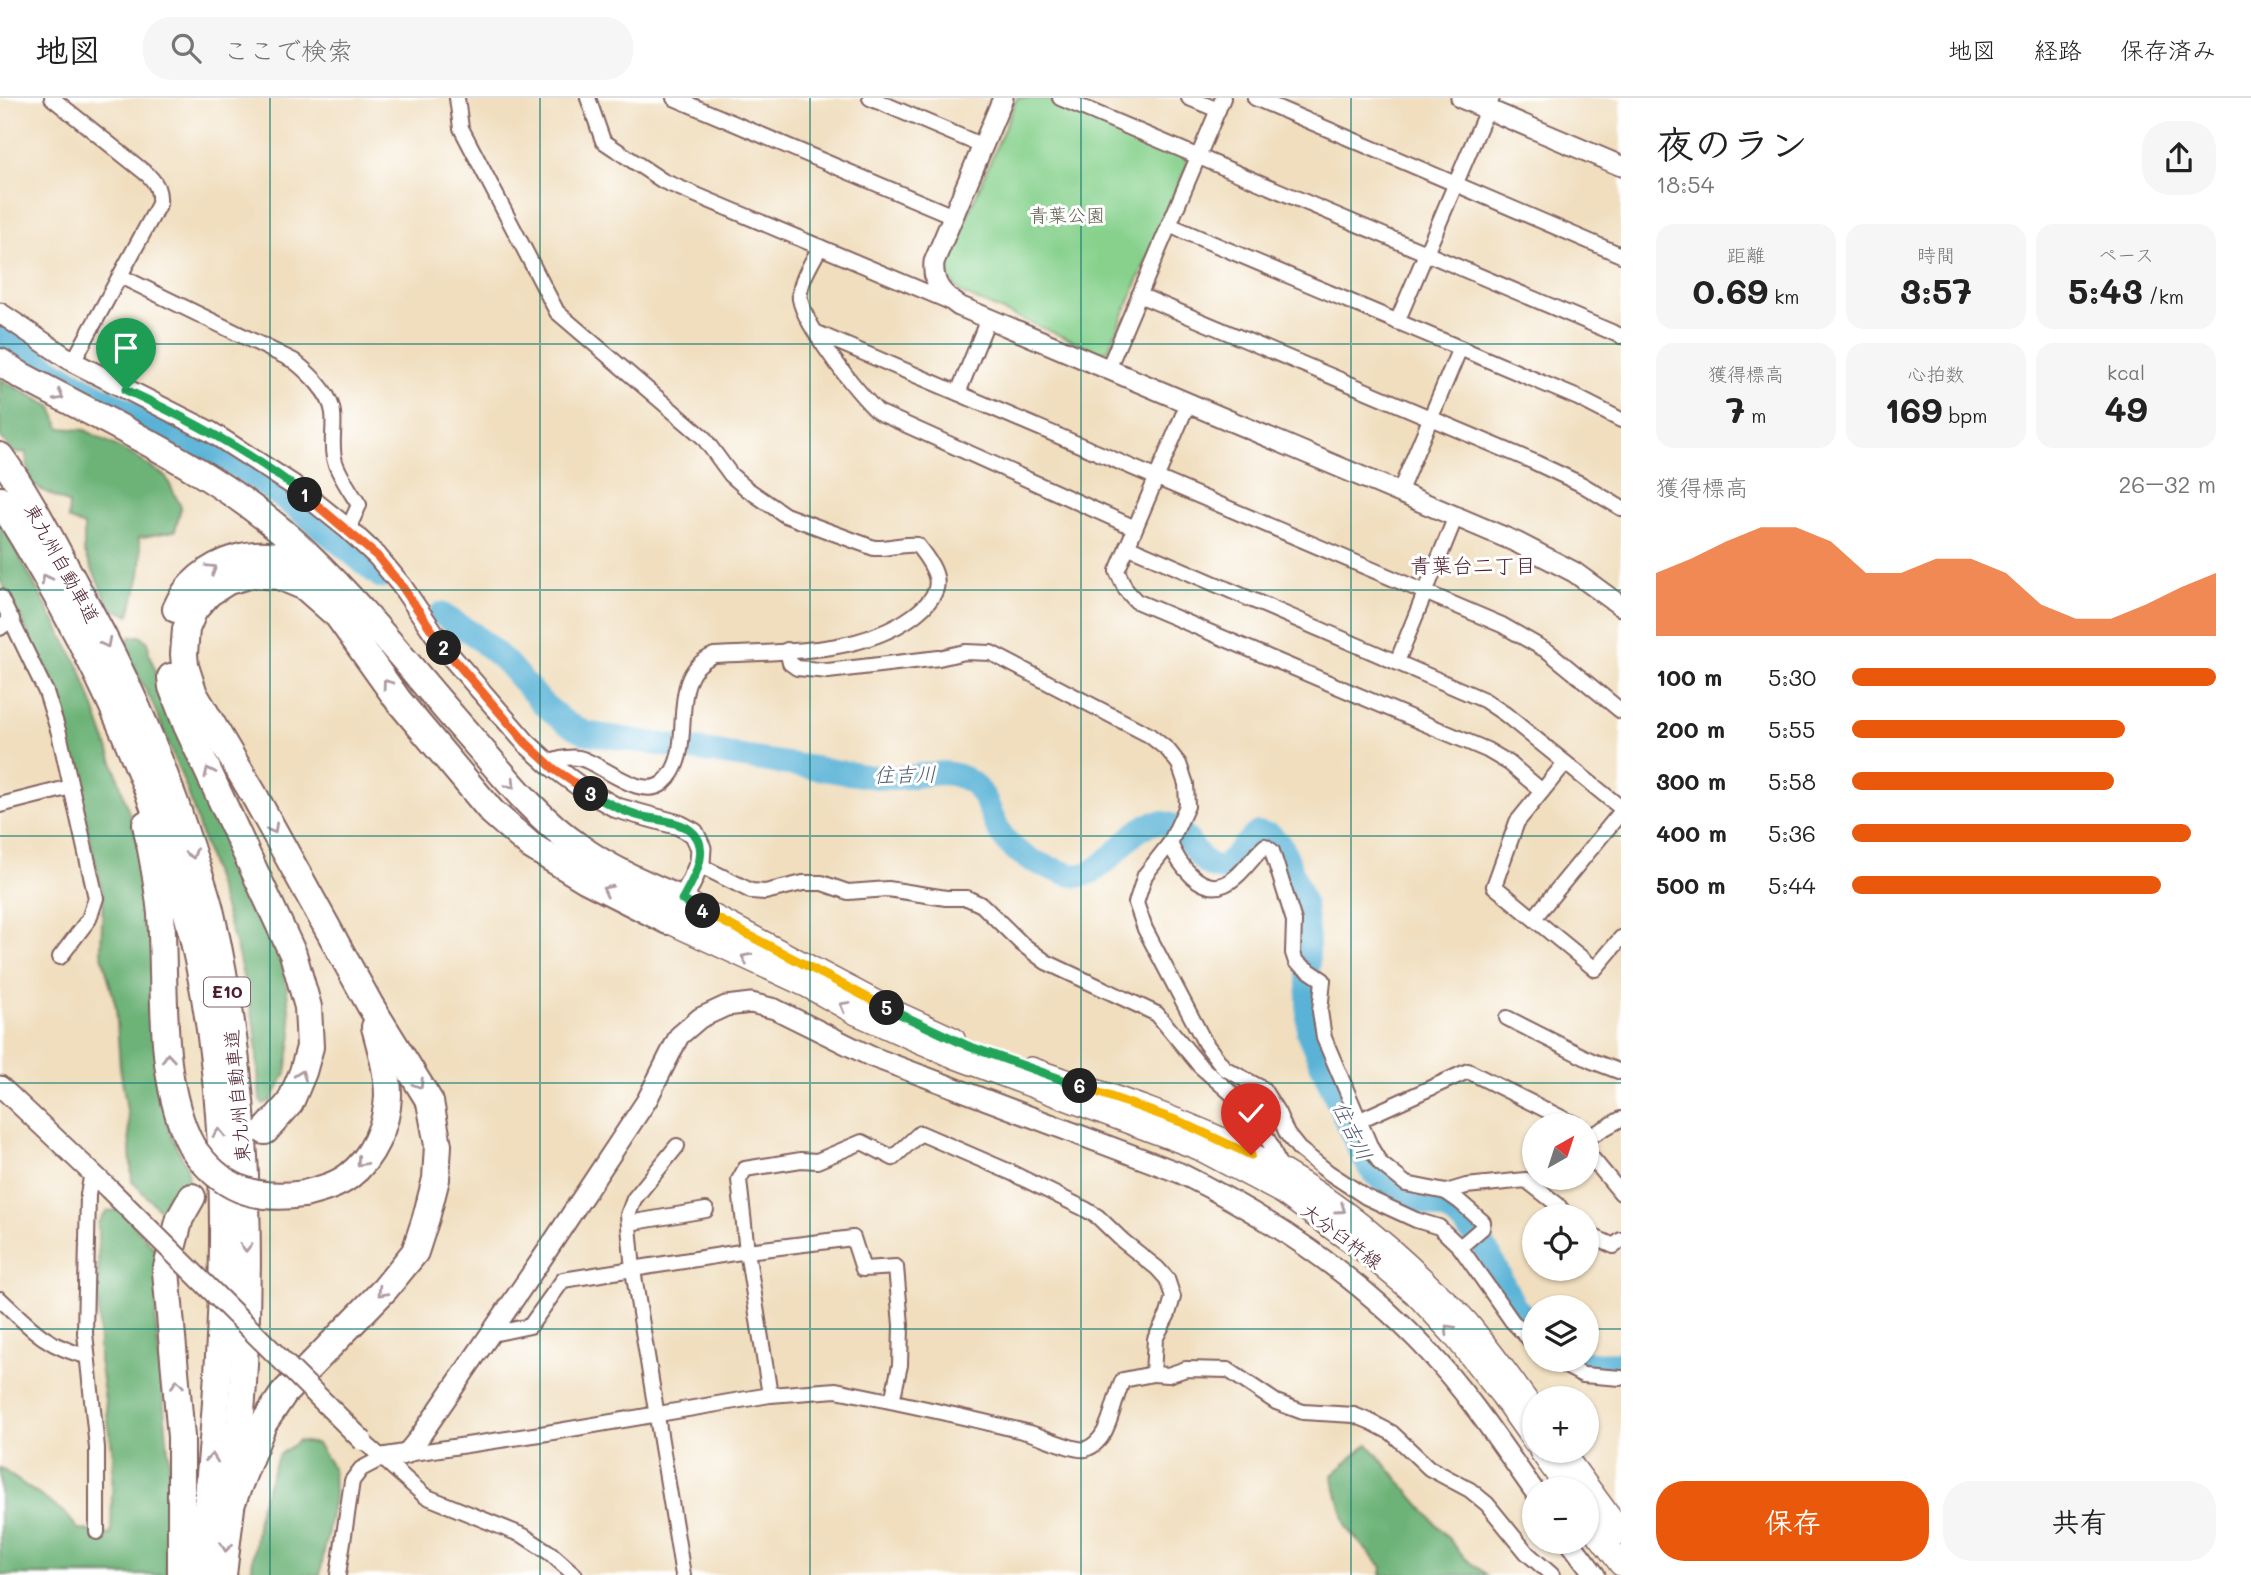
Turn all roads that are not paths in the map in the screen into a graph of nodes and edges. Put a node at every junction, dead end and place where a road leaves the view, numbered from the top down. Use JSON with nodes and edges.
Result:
{"nodes":[{"id":1,"x":52,"y":98,"type":"edge"},
{"id":2,"x":457,"y":98,"type":"edge"},
{"id":3,"x":588,"y":98,"type":"edge"},
{"id":4,"x":674,"y":98,"type":"edge"},
{"id":5,"x":870,"y":98,"type":"edge"},
{"id":6,"x":1003,"y":98,"type":"edge"},
{"id":7,"x":1189,"y":98,"type":"edge"},
{"id":8,"x":1255,"y":98,"type":"edge"},
{"id":9,"x":1461,"y":98,"type":"edge"},
{"id":10,"x":1070,"y":100,"type":"edge"},
{"id":11,"x":1221,"y":104,"type":"edge"},
{"id":12,"x":1490,"y":104,"type":"edge"},
{"id":13,"x":983,"y":146,"type":"junction"},
{"id":14,"x":1198,"y":157,"type":"junction"},
{"id":15,"x":1621,"y":166,"type":"edge"},
{"id":16,"x":1456,"y":183,"type":"junction"},
{"id":17,"x":953,"y":216,"type":"junction"},
{"id":18,"x":1169,"y":225,"type":"junction"},
{"id":19,"x":820,"y":247,"type":"junction"},
{"id":20,"x":937,"y":253,"type":"junction"},
{"id":21,"x":1426,"y":253,"type":"junction"},
{"id":22,"x":1621,"y":256,"type":"edge"},
{"id":23,"x":120,"y":276,"type":"junction"},
{"id":24,"x":921,"y":290,"type":"junction"},
{"id":25,"x":1139,"y":295,"type":"junction"},
{"id":26,"x":959,"y":306,"type":"junction"},
{"id":27,"x":0,"y":313,"type":"edge"},
{"id":28,"x":988,"y":319,"type":"junction"},
{"id":29,"x":1397,"y":322,"type":"junction"},
{"id":30,"x":817,"y":333,"type":"junction"},
{"id":31,"x":1621,"y":336,"type":"edge"},
{"id":32,"x":1460,"y":348,"type":"junction"},
{"id":33,"x":0,"y":362,"type":"edge"},
{"id":34,"x":73,"y":362,"type":"junction"},
{"id":35,"x":1108,"y":369,"type":"junction"},
{"id":36,"x":958,"y":393,"type":"junction"},
{"id":37,"x":1188,"y":403,"type":"junction"},
{"id":38,"x":1430,"y":418,"type":"junction"},
{"id":39,"x":1621,"y":420,"type":"edge"},
{"id":40,"x":0,"y":456,"type":"edge"},
{"id":41,"x":1156,"y":477,"type":"junction"},
{"id":42,"x":1399,"y":492,"type":"junction"},
{"id":43,"x":0,"y":500,"type":"edge"},
{"id":44,"x":1621,"y":508,"type":"edge"},
{"id":45,"x":1456,"y":516,"type":"junction"},
{"id":46,"x":1135,"y":528,"type":"junction"},
{"id":47,"x":348,"y":529,"type":"junction"},
{"id":48,"x":1128,"y":546,"type":"junction"},
{"id":49,"x":1425,"y":592,"type":"junction"},
{"id":50,"x":0,"y":597,"type":"edge"},
{"id":51,"x":1621,"y":606,"type":"edge"},
{"id":52,"x":6,"y":624,"type":"edge"},
{"id":53,"x":378,"y":631,"type":"junction"},
{"id":54,"x":787,"y":650,"type":"junction"},
{"id":55,"x":1397,"y":662,"type":"junction"},
{"id":56,"x":1621,"y":711,"type":"edge"},
{"id":57,"x":124,"y":727,"type":"junction"},
{"id":58,"x":548,"y":763,"type":"junction"},
{"id":59,"x":1565,"y":763,"type":"junction"},
{"id":60,"x":71,"y":787,"type":"junction"},
{"id":61,"x":1542,"y":791,"type":"junction"},
{"id":62,"x":0,"y":806,"type":"edge"},
{"id":63,"x":1621,"y":810,"type":"edge"},
{"id":64,"x":1172,"y":840,"type":"junction"},
{"id":65,"x":699,"y":866,"type":"junction"},
{"id":66,"x":675,"y":910,"type":"junction"},
{"id":67,"x":1534,"y":918,"type":"junction"},
{"id":68,"x":1621,"y":938,"type":"edge"},
{"id":69,"x":60,"y":957,"type":"dead end"},
{"id":70,"x":370,"y":1005,"type":"junction"},
{"id":71,"x":1507,"y":1018,"type":"dead end"},
{"id":72,"x":1621,"y":1072,"type":"edge"},
{"id":73,"x":0,"y":1086,"type":"edge"},
{"id":74,"x":1552,"y":1113,"type":"edge"},
{"id":75,"x":1621,"y":1119,"type":"edge"},
{"id":76,"x":1360,"y":1120,"type":"junction"},
{"id":77,"x":1600,"y":1129,"type":"edge"},
{"id":78,"x":265,"y":1131,"type":"dead end"},
{"id":79,"x":677,"y":1146,"type":"dead end"},
{"id":80,"x":1600,"y":1168,"type":"edge"},
{"id":81,"x":92,"y":1172,"type":"junction"},
{"id":82,"x":1522,"y":1177,"type":"edge"},
{"id":83,"x":1279,"y":1180,"type":"junction"},
{"id":84,"x":1544,"y":1190,"type":"edge"},
{"id":85,"x":1446,"y":1192,"type":"junction"},
{"id":86,"x":1621,"y":1193,"type":"edge"},
{"id":87,"x":192,"y":1197,"type":"dead end"},
{"id":88,"x":1557,"y":1204,"type":"edge"},
{"id":89,"x":706,"y":1210,"type":"dead end"},
{"id":90,"x":629,"y":1223,"type":"junction"},
{"id":91,"x":1599,"y":1239,"type":"edge"},
{"id":92,"x":1621,"y":1240,"type":"edge"},
{"id":93,"x":1463,"y":1244,"type":"junction"},
{"id":94,"x":747,"y":1251,"type":"junction"},
{"id":95,"x":634,"y":1270,"type":"junction"},
{"id":96,"x":0,"y":1299,"type":"edge"},
{"id":97,"x":1522,"y":1331,"type":"edge"},
{"id":98,"x":492,"y":1334,"type":"junction"},
{"id":99,"x":86,"y":1356,"type":"junction"},
{"id":100,"x":1577,"y":1372,"type":"edge"},
{"id":101,"x":1153,"y":1374,"type":"junction"},
{"id":102,"x":1621,"y":1378,"type":"edge"},
{"id":103,"x":771,"y":1395,"type":"junction"},
{"id":104,"x":1522,"y":1396,"type":"edge"},
{"id":105,"x":892,"y":1401,"type":"junction"},
{"id":106,"x":657,"y":1415,"type":"junction"},
{"id":107,"x":1522,"y":1423,"type":"edge"},
{"id":108,"x":363,"y":1441,"type":"joint"},
{"id":109,"x":406,"y":1454,"type":"junction"},
{"id":110,"x":382,"y":1458,"type":"junction"},
{"id":111,"x":1571,"y":1463,"type":"edge"},
{"id":112,"x":1524,"y":1477,"type":"edge"},
{"id":113,"x":231,"y":1505,"type":"junction"},
{"id":114,"x":97,"y":1532,"type":"dead end"},
{"id":115,"x":1621,"y":1533,"type":"edge"},
{"id":116,"x":1599,"y":1536,"type":"edge"},
{"id":117,"x":1579,"y":1554,"type":"edge"},
{"id":118,"x":1621,"y":1564,"type":"edge"},
{"id":119,"x":181,"y":1575,"type":"edge"},
{"id":120,"x":200,"y":1575,"type":"edge"},
{"id":121,"x":223,"y":1575,"type":"edge"},
{"id":122,"x":338,"y":1575,"type":"edge"},
{"id":123,"x":575,"y":1575,"type":"edge"},
{"id":124,"x":683,"y":1575,"type":"edge"},
{"id":125,"x":1552,"y":1575,"type":"edge"},
{"id":126,"x":1595,"y":1575,"type":"edge"}],
"edges":[{"from":1,"to":23,"type":"street"},
{"from":2,"to":54,"type":"street"},
{"from":3,"to":19,"type":"street"},
{"from":4,"to":17,"type":"street"},
{"from":5,"to":13,"type":"street"},
{"from":6,"to":13,"type":"street"},
{"from":7,"to":11,"type":"street"},
{"from":8,"to":16,"type":"street"},
{"from":9,"to":12,"type":"street"},
{"from":10,"to":14,"type":"street"},
{"from":11,"to":14,"type":"street"},
{"from":12,"to":15,"type":"street"},
{"from":12,"to":16,"type":"street"},
{"from":13,"to":17,"type":"street"},
{"from":14,"to":18,"type":"street"},
{"from":14,"to":21,"type":"street"},
{"from":16,"to":21,"type":"street"},
{"from":16,"to":22,"type":"street"},
{"from":17,"to":20,"type":"street"},
{"from":18,"to":25,"type":"street"},
{"from":18,"to":29,"type":"street"},
{"from":19,"to":24,"type":"street"},
{"from":19,"to":30,"type":"street"},
{"from":20,"to":24,"type":"street"},
{"from":20,"to":26,"type":"street"},
{"from":21,"to":29,"type":"street"},
{"from":21,"to":31,"type":"street"},
{"from":23,"to":34,"type":"street"},
{"from":23,"to":47,"type":"street"},
{"from":24,"to":26,"type":"street"},
{"from":25,"to":35,"type":"street"},
{"from":25,"to":38,"type":"street"},
{"from":26,"to":28,"type":"street"},
{"from":27,"to":34,"type":"street"},
{"from":28,"to":35,"type":"street"},
{"from":28,"to":36,"type":"street"},
{"from":29,"to":32,"type":"street"},
{"from":30,"to":36,"type":"street"},
{"from":30,"to":46,"type":"street"},
{"from":32,"to":38,"type":"street"},
{"from":32,"to":39,"type":"street"},
{"from":33,"to":53,"type":"highway","one_way":true},
{"from":34,"to":47,"type":"street"},
{"from":35,"to":37,"type":"street"},
{"from":36,"to":41,"type":"street"},
{"from":37,"to":41,"type":"street"},
{"from":37,"to":42,"type":"street"},
{"from":38,"to":42,"type":"street"},
{"from":38,"to":44,"type":"street"},
{"from":40,"to":113,"type":"highway","name":"東九州自動車道","number":"E10","one_way":true},
{"from":41,"to":46,"type":"street"},
{"from":41,"to":49,"type":"street"},
{"from":42,"to":45,"type":"street"},
{"from":57,"to":43,"type":"highway","name":"東九州自動車道","number":"E10","one_way":true},
{"from":45,"to":49,"type":"street"},
{"from":45,"to":51,"type":"street"},
{"from":46,"to":48,"type":"street"},
{"from":47,"to":58,"type":"street"},
{"from":48,"to":55,"type":"street"},
{"from":48,"to":61,"type":"street"},
{"from":49,"to":55,"type":"street"},
{"from":49,"to":56,"type":"street"},
{"from":50,"to":52,"type":"street"},
{"from":52,"to":60,"type":"street"},
{"from":53,"to":66,"type":"highway","one_way":true},
{"from":78,"to":53,"type":"highway","one_way":true},
{"from":54,"to":58,"type":"street"},
{"from":54,"to":64,"type":"street"},
{"from":55,"to":59,"type":"street"},
{"from":70,"to":57,"type":"highway","one_way":true,"bridge":true},
{"from":120,"to":57,"type":"highway","name":"東九州自動車道","number":"E10","one_way":true},
{"from":58,"to":65,"type":"street"},
{"from":59,"to":61,"type":"street"},
{"from":59,"to":63,"type":"street"},
{"from":60,"to":62,"type":"street"},
{"from":60,"to":69,"type":"street"},
{"from":61,"to":67,"type":"street"},
{"from":63,"to":67,"type":"street"},
{"from":64,"to":76,"type":"street"},
{"from":64,"to":93,"type":"street"},
{"from":65,"to":66,"type":"street"},
{"from":65,"to":83,"type":"street"},
{"from":66,"to":70,"type":"highway","one_way":true},
{"from":66,"to":83,"type":"main road","name":"大分臼杵線"},
{"from":67,"to":68,"type":"street"},
{"from":70,"to":113,"type":"highway","one_way":true},
{"from":71,"to":72,"type":"street"},
{"from":73,"to":81,"type":"street"},
{"from":74,"to":76,"type":"street"},
{"from":75,"to":77,"type":"street"},
{"from":76,"to":85,"type":"street"},
{"from":79,"to":90,"type":"street"},
{"from":80,"to":86,"type":"street"},
{"from":81,"to":99,"type":"street"},
{"from":81,"to":108,"type":"street","bridge":true},
{"from":82,"to":85,"type":"street"},
{"from":83,"to":104,"type":"main road","name":"大分臼杵線","one_way":true},
{"from":107,"to":83,"type":"main road","name":"大分臼杵線","one_way":true},
{"from":84,"to":88,"type":"street"},
{"from":85,"to":93,"type":"street"},
{"from":119,"to":87,"type":"highway","one_way":true},
{"from":89,"to":90,"type":"street"},
{"from":90,"to":95,"type":"street"},
{"from":91,"to":92,"type":"street"},
{"from":93,"to":97,"type":"street"},
{"from":94,"to":95,"type":"street"},
{"from":94,"to":101,"type":"street"},
{"from":94,"to":103,"type":"street"},
{"from":94,"to":105,"type":"street"},
{"from":95,"to":98,"type":"street"},
{"from":95,"to":106,"type":"street"},
{"from":96,"to":99,"type":"street"},
{"from":98,"to":109,"type":"street"},
{"from":98,"to":112,"type":"street"},
{"from":99,"to":114,"type":"street"},
{"from":100,"to":102,"type":"street"},
{"from":101,"to":105,"type":"street"},
{"from":101,"to":125,"type":"street"},
{"from":103,"to":105,"type":"street"},
{"from":103,"to":106,"type":"street"},
{"from":106,"to":109,"type":"street"},
{"from":106,"to":124,"type":"street"},
{"from":108,"to":110,"type":"street"},
{"from":109,"to":110,"type":"street"},
{"from":110,"to":122,"type":"street"},
{"from":110,"to":123,"type":"street"},
{"from":111,"to":115,"type":"main road"},
{"from":113,"to":121,"type":"highway","name":"東九州自動車道","number":"E10","one_way":true},
{"from":116,"to":118,"type":"main road"},
{"from":117,"to":126,"type":"street"}]}
